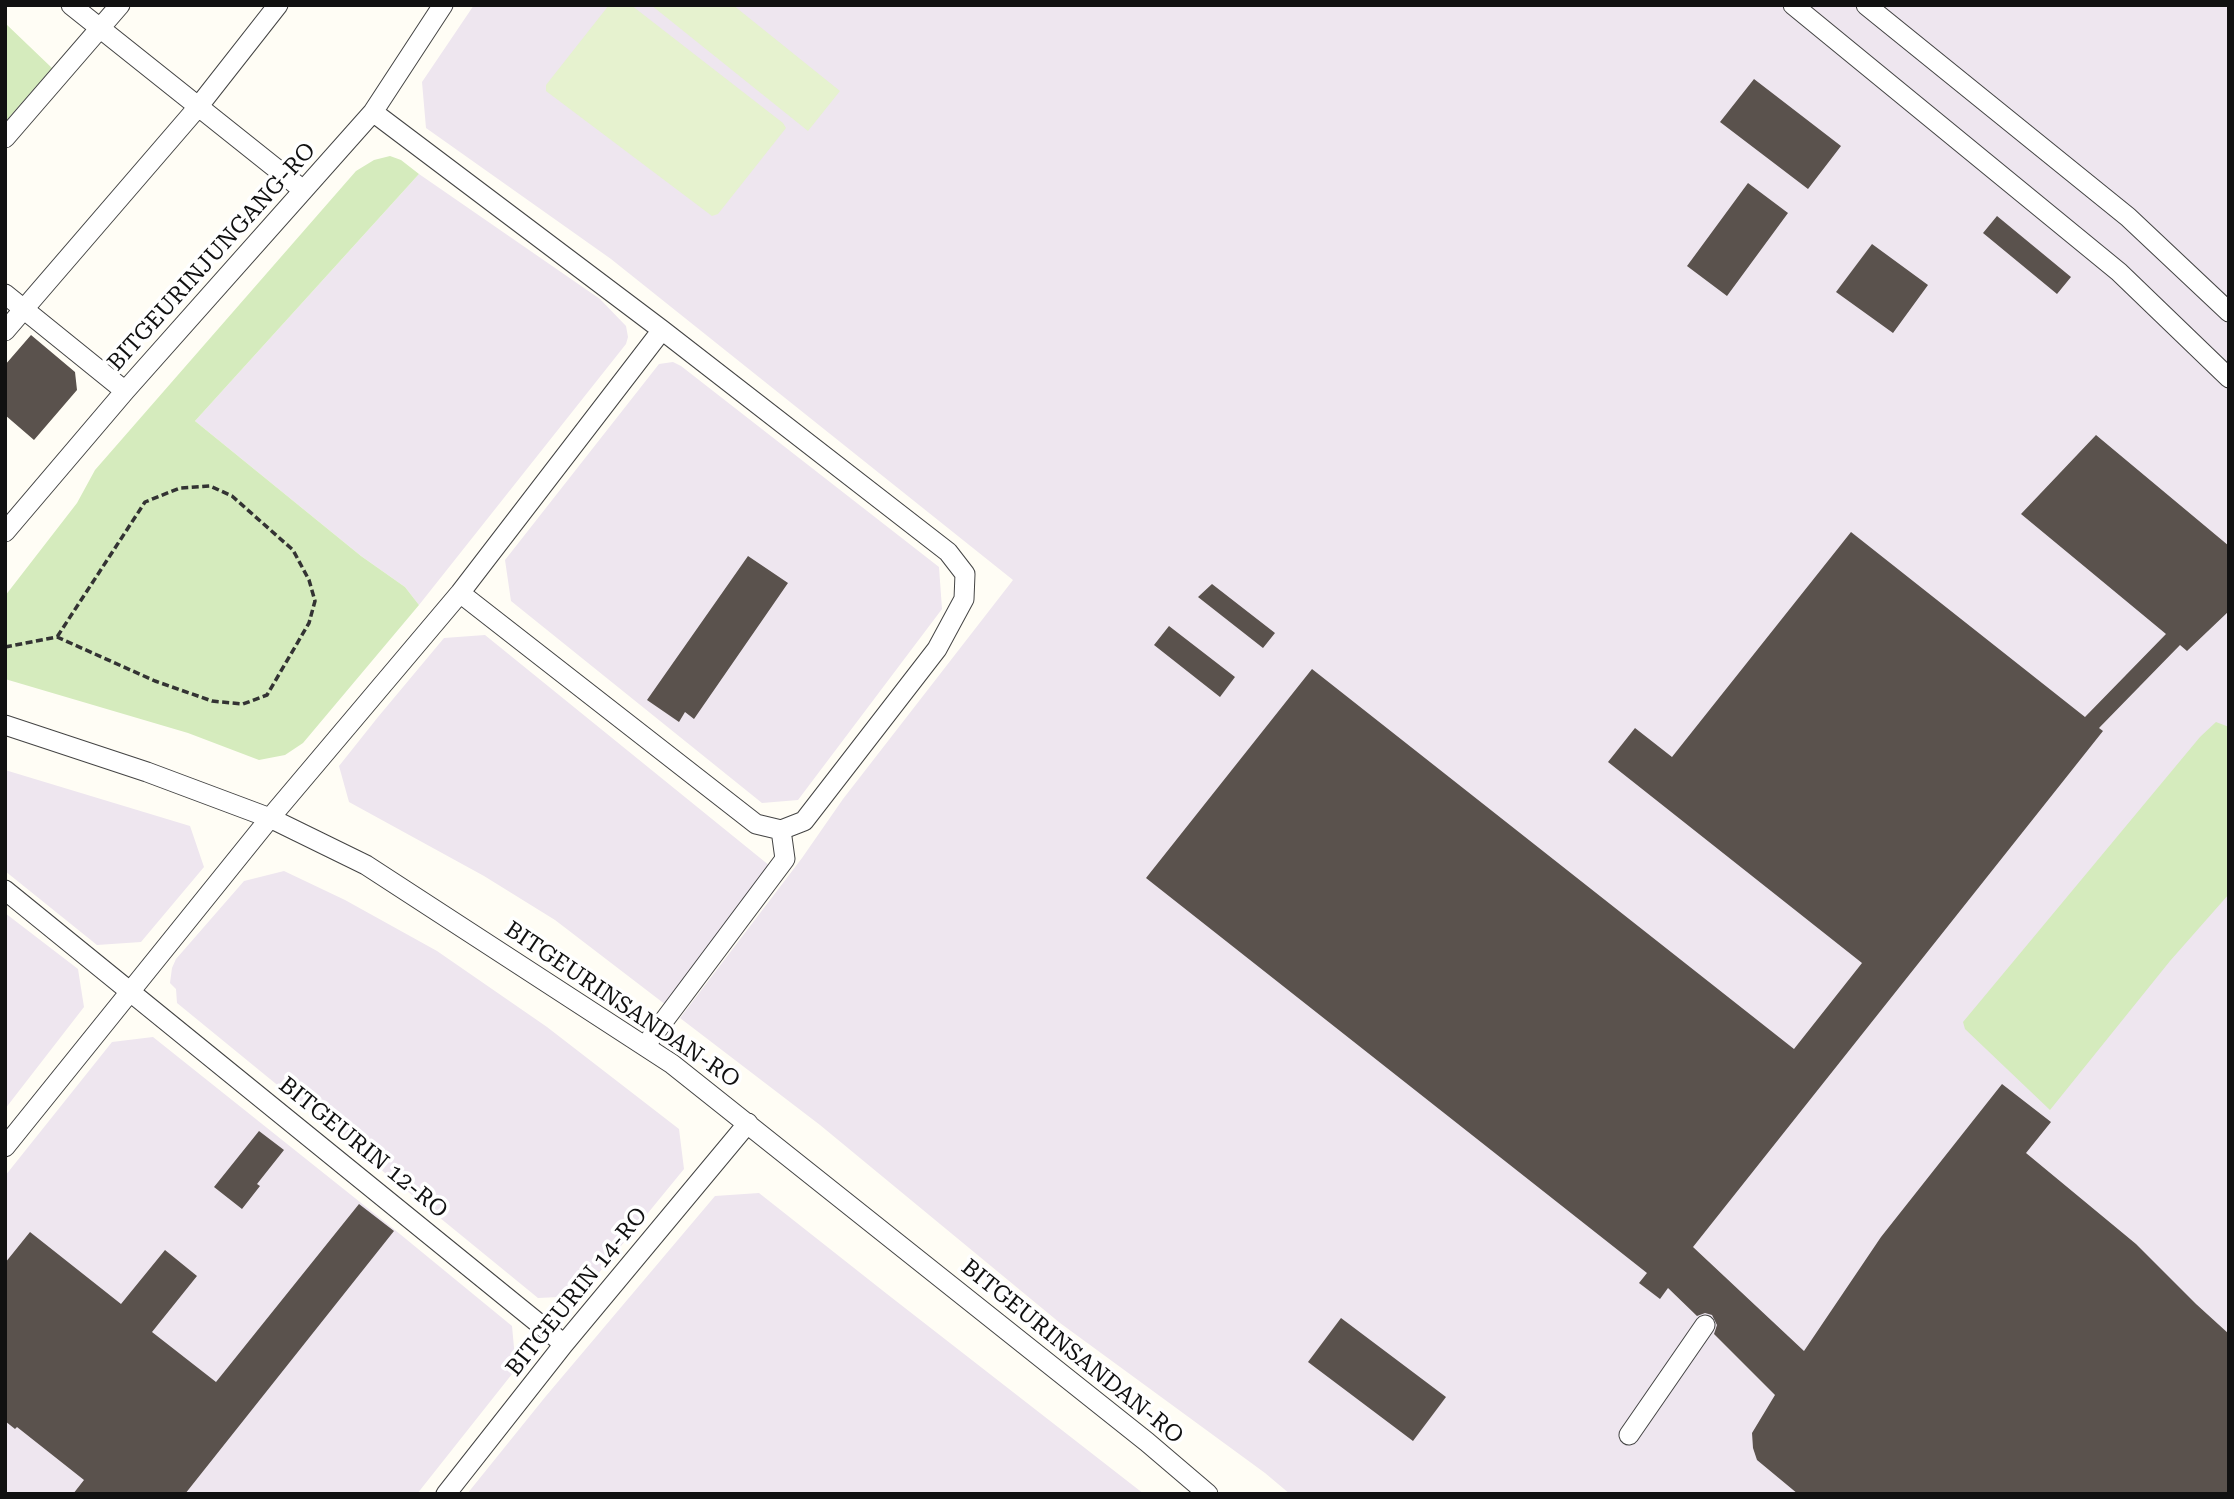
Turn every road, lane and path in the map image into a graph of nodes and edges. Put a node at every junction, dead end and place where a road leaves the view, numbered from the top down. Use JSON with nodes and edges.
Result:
{"nodes":[{"id":1,"x":71,"y":5,"type":"edge"},
{"id":2,"x":120,"y":5,"type":"edge"},
{"id":3,"x":278,"y":5,"type":"edge"},
{"id":4,"x":443,"y":5,"type":"edge"},
{"id":5,"x":1793,"y":5,"type":"edge"},
{"id":6,"x":1866,"y":5,"type":"edge"},
{"id":7,"x":100,"y":30,"type":"junction"},
{"id":8,"x":198,"y":107,"type":"junction"},
{"id":9,"x":373,"y":112,"type":"junction"},
{"id":10,"x":5,"y":138,"type":"edge"},
{"id":11,"x":303,"y":190,"type":"junction"},
{"id":12,"x":5,"y":295,"type":"edge"},
{"id":13,"x":24,"y":309,"type":"junction"},
{"id":14,"x":2229,"y":312,"type":"edge"},
{"id":15,"x":662,"y":330,"type":"junction"},
{"id":16,"x":5,"y":331,"type":"edge"},
{"id":17,"x":2229,"y":378,"type":"edge"},
{"id":18,"x":125,"y":391,"type":"junction"},
{"id":19,"x":5,"y":532,"type":"edge"},
{"id":20,"x":460,"y":593,"type":"junction"},
{"id":21,"x":57,"y":637,"type":"junction"},
{"id":22,"x":5,"y":647,"type":"edge"},
{"id":23,"x":5,"y":725,"type":"edge"},
{"id":24,"x":270,"y":818,"type":"junction"},
{"id":25,"x":781,"y":830,"type":"junction"},
{"id":26,"x":5,"y":890,"type":"edge"},
{"id":27,"x":131,"y":990,"type":"junction"},
{"id":28,"x":645,"y":1046,"type":"junction"},
{"id":29,"x":748,"y":1123,"type":"junction"},
{"id":30,"x":5,"y":1147,"type":"edge"},
{"id":31,"x":1705,"y":1325,"type":"dead end"},
{"id":32,"x":564,"y":1344,"type":"junction"},
{"id":33,"x":1629,"y":1435,"type":"dead end"},
{"id":34,"x":446,"y":1494,"type":"edge"},
{"id":35,"x":1208,"y":1494,"type":"edge"}],
"edges":[{"from":1,"to":7,"type":"street"},
{"from":2,"to":7,"type":"street"},
{"from":3,"to":8,"type":"street"},
{"from":4,"to":9,"type":"street","name":"BITGEURINJUNGANG-RO"},
{"from":5,"to":17,"type":"street"},
{"from":6,"to":14,"type":"street"},
{"from":7,"to":8,"type":"street"},
{"from":7,"to":10,"type":"street"},
{"from":8,"to":11,"type":"street"},
{"from":8,"to":13,"type":"street"},
{"from":9,"to":11,"type":"street","name":"BITGEURINJUNGANG-RO"},
{"from":9,"to":15,"type":"street"},
{"from":11,"to":18,"type":"street","name":"BITGEURINJUNGANG-RO"},
{"from":12,"to":13,"type":"street"},
{"from":13,"to":16,"type":"street"},
{"from":13,"to":18,"type":"street"},
{"from":15,"to":20,"type":"street"},
{"from":15,"to":25,"type":"street"},
{"from":18,"to":19,"type":"street","name":"BITGEURINJUNGANG-RO"},
{"from":20,"to":24,"type":"street"},
{"from":20,"to":25,"type":"street"},
{"from":21,"to":21,"type":"path"},
{"from":21,"to":22,"type":"path"},
{"from":23,"to":24,"type":"street","name":"BITGEURINSANDAN-RO"},
{"from":24,"to":27,"type":"street"},
{"from":24,"to":28,"type":"street","name":"BITGEURINSANDAN-RO"},
{"from":25,"to":28,"type":"street"},
{"from":26,"to":27,"type":"street","name":"BITGEURIN 12-RO"},
{"from":27,"to":30,"type":"street"},
{"from":27,"to":32,"type":"street","name":"BITGEURIN 12-RO"},
{"from":28,"to":29,"type":"street","name":"BITGEURINSANDAN-RO"},
{"from":29,"to":32,"type":"street","name":"BITGEURIN 14-RO"},
{"from":29,"to":35,"type":"street","name":"BITGEURINSANDAN-RO"},
{"from":31,"to":33,"type":"street"},
{"from":32,"to":34,"type":"street","name":"BITGEURIN 14-RO"}]}
